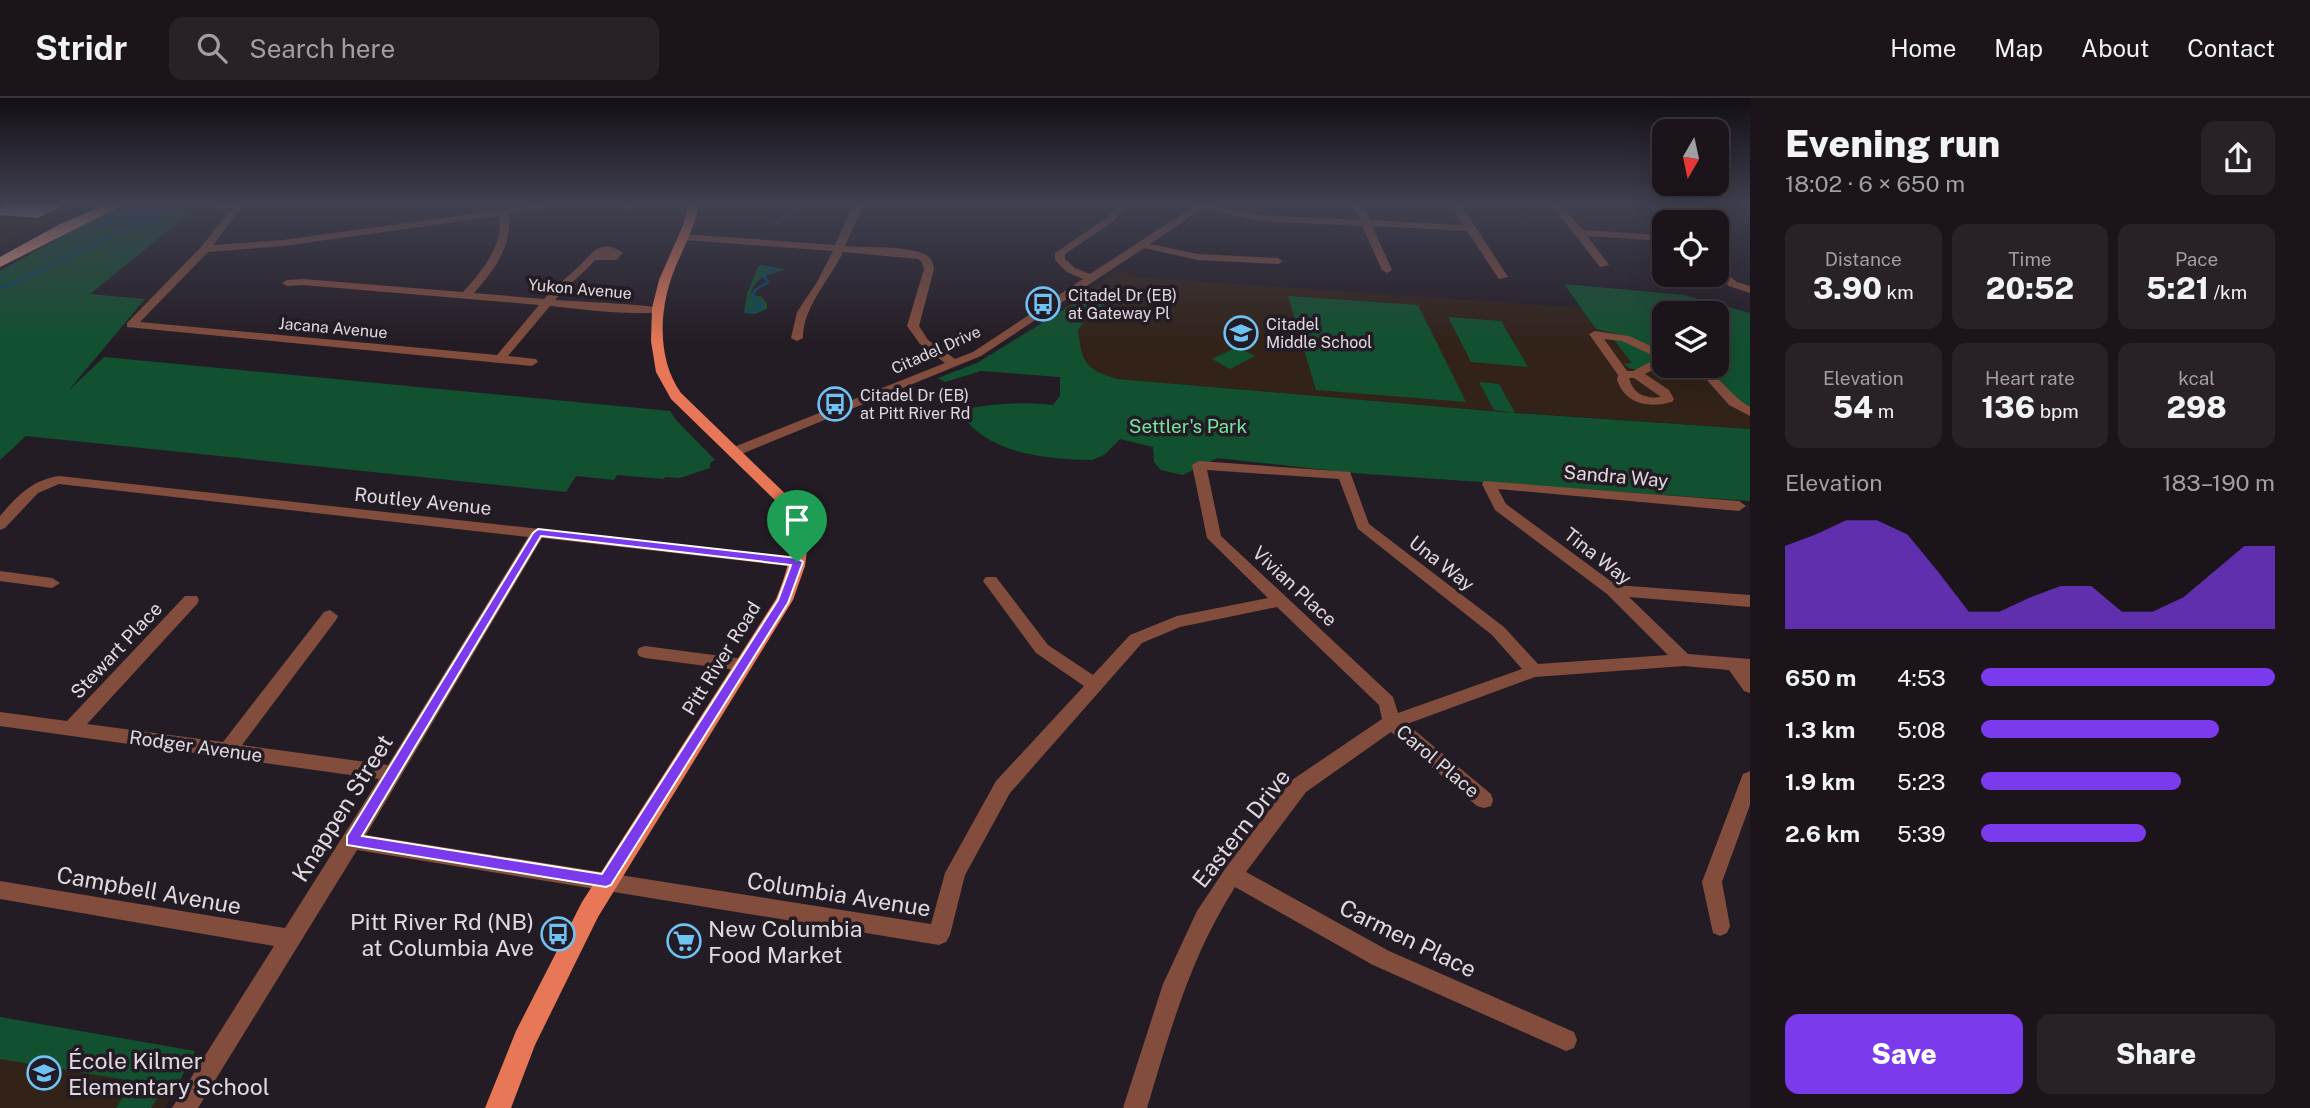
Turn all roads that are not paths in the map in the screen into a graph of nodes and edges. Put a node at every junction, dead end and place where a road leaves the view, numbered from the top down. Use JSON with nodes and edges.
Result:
{"nodes":[{"id":1,"x":23,"y":250,"type":"edge"},
{"id":2,"x":203,"y":250,"type":"edge"},
{"id":3,"x":497,"y":250,"type":"edge"},
{"id":4,"x":678,"y":250,"type":"edge"},
{"id":5,"x":836,"y":250,"type":"edge"},
{"id":6,"x":858,"y":250,"type":"edge"},
{"id":7,"x":1064,"y":250,"type":"edge"},
{"id":8,"x":1135,"y":250,"type":"edge"},
{"id":9,"x":1167,"y":250,"type":"edge"},
{"id":10,"x":1378,"y":250,"type":"edge"},
{"id":11,"x":1485,"y":250,"type":"edge"},
{"id":12,"x":1592,"y":250,"type":"edge"},
{"id":13,"x":593,"y":257,"type":"dead end"},
{"id":14,"x":1278,"y":261,"type":"dead end"},
{"id":15,"x":0,"y":263,"type":"edge"},
{"id":16,"x":1604,"y":265,"type":"dead end"},
{"id":17,"x":1387,"y":270,"type":"dead end"},
{"id":18,"x":1503,"y":277,"type":"dead end"},
{"id":19,"x":1093,"y":279,"type":"junction"},
{"id":20,"x":1729,"y":280,"type":"edge"},
{"id":21,"x":287,"y":283,"type":"dead end"},
{"id":22,"x":1750,"y":290,"type":"edge"},
{"id":23,"x":466,"y":295,"type":"junction"},
{"id":24,"x":548,"y":302,"type":"junction"},
{"id":25,"x":660,"y":309,"type":"junction"},
{"id":26,"x":797,"y":338,"type":"dead end"},
{"id":27,"x":1664,"y":358,"type":"edge"},
{"id":28,"x":500,"y":359,"type":"junction"},
{"id":29,"x":532,"y":362,"type":"dead end"},
{"id":30,"x":954,"y":364,"type":"junction"},
{"id":31,"x":1711,"y":378,"type":"edge"},
{"id":32,"x":1750,"y":412,"type":"edge"},
{"id":33,"x":734,"y":452,"type":"junction"},
{"id":34,"x":1199,"y":465,"type":"joint"},
{"id":35,"x":45,"y":482,"type":"joint"},
{"id":36,"x":1489,"y":484,"type":"joint"},
{"id":37,"x":1739,"y":506,"type":"dead end"},
{"id":38,"x":0,"y":525,"type":"edge"},
{"id":39,"x":538,"y":533,"type":"junction"},
{"id":40,"x":797,"y":562,"type":"junction"},
{"id":41,"x":0,"y":576,"type":"edge"},
{"id":42,"x":991,"y":581,"type":"dead end"},
{"id":43,"x":52,"y":583,"type":"dead end"},
{"id":44,"x":1612,"y":590,"type":"junction"},
{"id":45,"x":191,"y":600,"type":"dead end"},
{"id":46,"x":1281,"y":601,"type":"junction"},
{"id":47,"x":1750,"y":601,"type":"edge"},
{"id":48,"x":330,"y":616,"type":"dead end"},
{"id":49,"x":645,"y":652,"type":"dead end"},
{"id":50,"x":1684,"y":660,"type":"junction"},
{"id":51,"x":1742,"y":665,"type":"edge"},
{"id":52,"x":744,"y":666,"type":"junction"},
{"id":53,"x":1535,"y":671,"type":"junction"},
{"id":54,"x":1095,"y":685,"type":"junction"},
{"id":55,"x":1750,"y":686,"type":"edge"},
{"id":56,"x":0,"y":719,"type":"edge"},
{"id":57,"x":1392,"y":722,"type":"junction"},
{"id":58,"x":71,"y":729,"type":"junction"},
{"id":59,"x":227,"y":751,"type":"junction"},
{"id":60,"x":393,"y":773,"type":"junction"},
{"id":61,"x":1750,"y":779,"type":"edge"},
{"id":62,"x":1484,"y":800,"type":"dead end"},
{"id":63,"x":352,"y":841,"type":"junction"},
{"id":64,"x":1232,"y":875,"type":"junction"},
{"id":65,"x":606,"y":881,"type":"junction"},
{"id":66,"x":0,"y":890,"type":"edge"},
{"id":67,"x":1720,"y":926,"type":"dead end"},
{"id":68,"x":289,"y":939,"type":"junction"},
{"id":69,"x":1566,"y":1040,"type":"dead end"},
{"id":70,"x":184,"y":1108,"type":"edge"},
{"id":71,"x":498,"y":1108,"type":"edge"},
{"id":72,"x":1136,"y":1108,"type":"edge"}],
"edges":[{"from":1,"to":15,"type":"highway"},
{"from":2,"to":28,"type":"street","name":"Jacana Avenue"},
{"from":3,"to":23,"type":"street"},
{"from":4,"to":25,"type":"main road","name":"Pitt River Road"},
{"from":5,"to":26,"type":"street"},
{"from":6,"to":30,"type":"street"},
{"from":7,"to":19,"type":"street"},
{"from":8,"to":19,"type":"street","name":"Citadel Drive"},
{"from":9,"to":14,"type":"street"},
{"from":10,"to":17,"type":"street"},
{"from":11,"to":18,"type":"street"},
{"from":12,"to":16,"type":"street"},
{"from":13,"to":24,"type":"street"},
{"from":19,"to":30,"type":"street","name":"Citadel Drive"},
{"from":20,"to":22,"type":"street"},
{"from":21,"to":23,"type":"street","name":"Yukon Avenue"},
{"from":23,"to":24,"type":"street","name":"Yukon Avenue"},
{"from":24,"to":25,"type":"street","name":"Yukon Avenue"},
{"from":24,"to":28,"type":"street"},
{"from":25,"to":33,"type":"main road","name":"Pitt River Road"},
{"from":27,"to":27,"type":"street"},
{"from":28,"to":29,"type":"street","name":"Jacana Avenue"},
{"from":30,"to":33,"type":"street","name":"Citadel Drive"},
{"from":31,"to":32,"type":"street"},
{"from":33,"to":40,"type":"main road","name":"Pitt River Road"},
{"from":34,"to":46,"type":"street","name":"Vivian Place"},
{"from":34,"to":53,"type":"street","name":"Una Way"},
{"from":35,"to":38,"type":"street"},
{"from":35,"to":39,"type":"street","name":"Routley Avenue"},
{"from":36,"to":37,"type":"street","name":"Sandra Way"},
{"from":36,"to":44,"type":"street","name":"Tina Way"},
{"from":39,"to":40,"type":"street","name":"Routley Avenue"},
{"from":39,"to":60,"type":"street","name":"Knappen Street"},
{"from":40,"to":52,"type":"main road","name":"Pitt River Road"},
{"from":41,"to":43,"type":"street"},
{"from":42,"to":54,"type":"street"},
{"from":44,"to":47,"type":"street"},
{"from":44,"to":50,"type":"street","name":"Tina Way"},
{"from":45,"to":58,"type":"street","name":"Stewart Place"},
{"from":46,"to":54,"type":"street","name":"Columbia Avenue"},
{"from":46,"to":57,"type":"street","name":"Vivian Place"},
{"from":48,"to":59,"type":"street"},
{"from":49,"to":52,"type":"street"},
{"from":50,"to":51,"type":"street","name":"Eastern Drive"},
{"from":50,"to":53,"type":"street","name":"Eastern Drive"},
{"from":51,"to":55,"type":"street"},
{"from":52,"to":65,"type":"main road","name":"Pitt River Road"},
{"from":53,"to":57,"type":"street","name":"Eastern Drive"},
{"from":54,"to":65,"type":"street","name":"Columbia Avenue"},
{"from":56,"to":58,"type":"street","name":"Rodger Avenue"},
{"from":57,"to":62,"type":"street","name":"Carol Place"},
{"from":57,"to":64,"type":"street","name":"Eastern Drive"},
{"from":58,"to":59,"type":"street","name":"Rodger Avenue"},
{"from":59,"to":60,"type":"street","name":"Rodger Avenue"},
{"from":60,"to":63,"type":"street","name":"Knappen Street"},
{"from":61,"to":67,"type":"street"},
{"from":63,"to":65,"type":"street","name":"Columbia Avenue"},
{"from":63,"to":68,"type":"street","name":"Knappen Street"},
{"from":64,"to":69,"type":"street","name":"Carmen Place"},
{"from":64,"to":72,"type":"street","name":"Eastern Drive"},
{"from":65,"to":71,"type":"main road","name":"Pitt River Road"},
{"from":66,"to":68,"type":"street","name":"Campbell Avenue"},
{"from":68,"to":70,"type":"street","name":"Knappen Street"}]}
